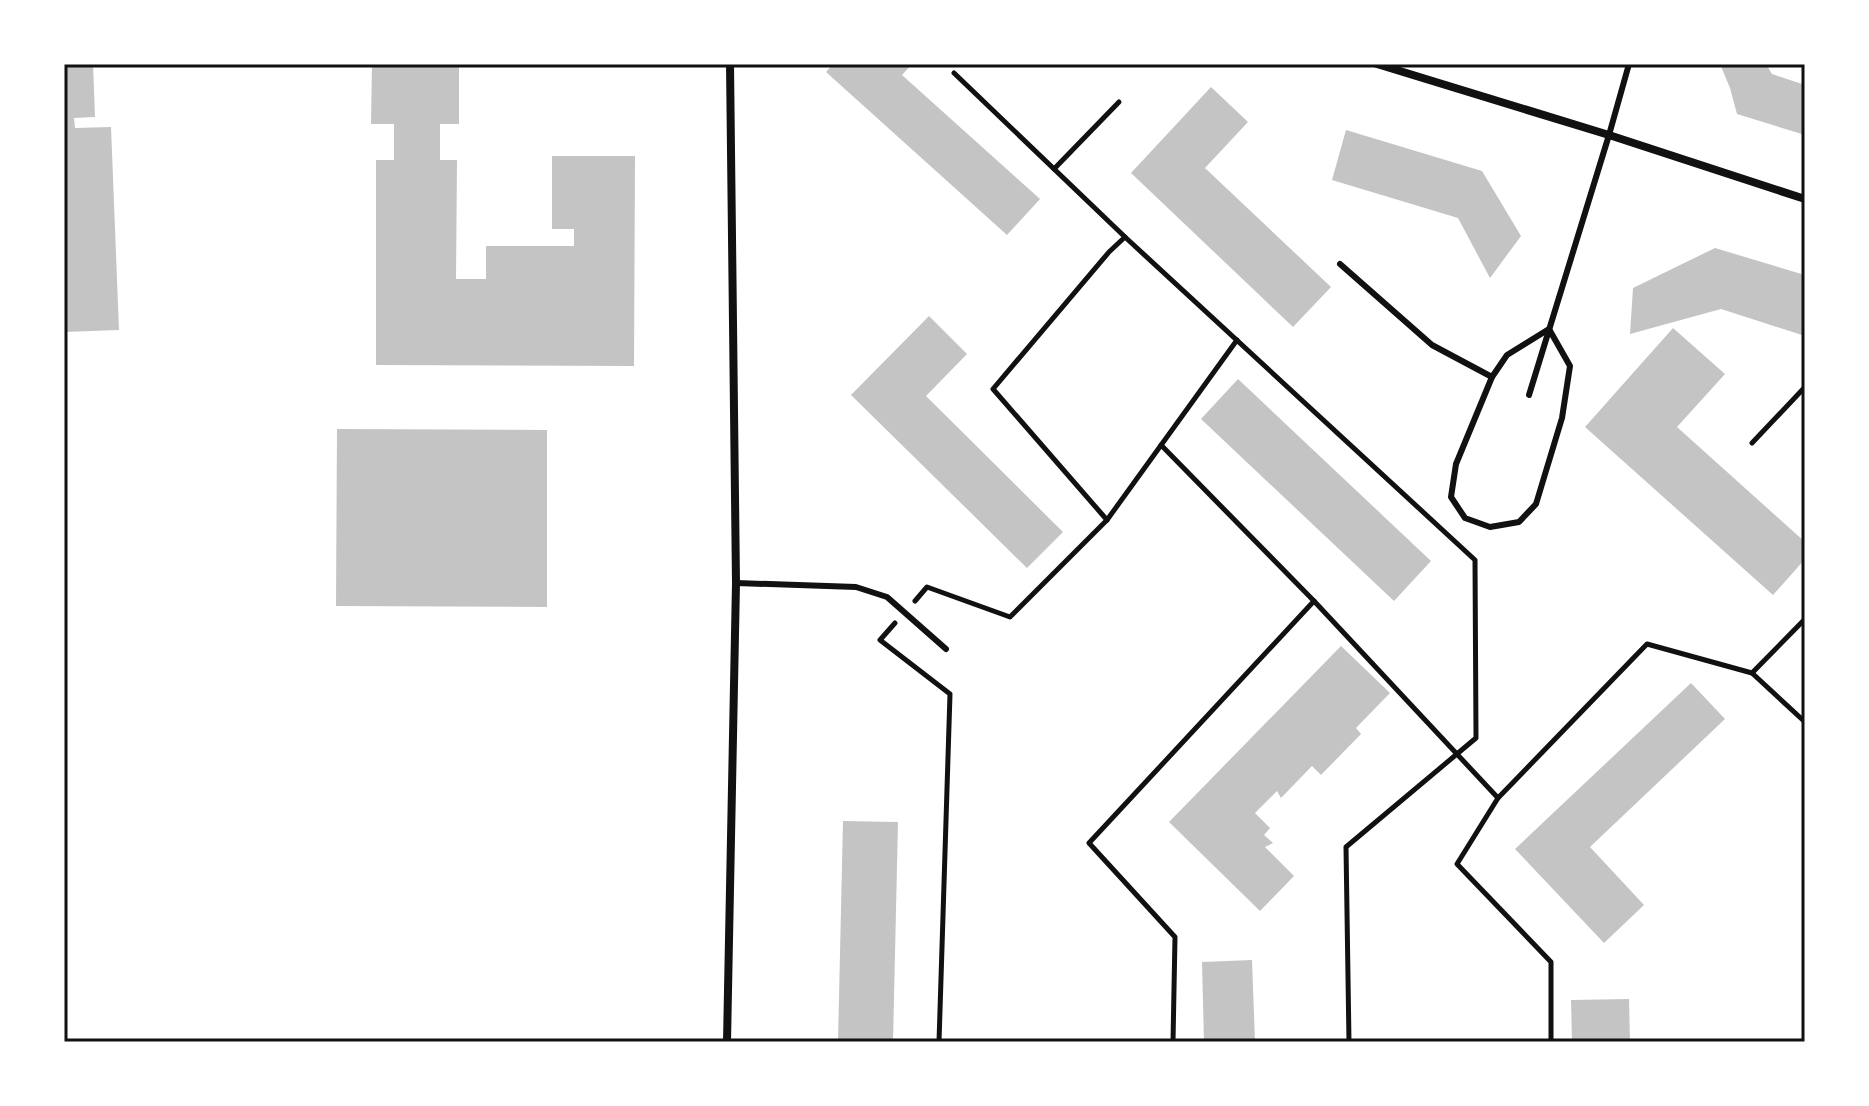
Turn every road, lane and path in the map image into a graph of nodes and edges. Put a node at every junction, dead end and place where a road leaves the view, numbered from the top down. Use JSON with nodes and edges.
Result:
{"nodes":[{"id":1,"x":730,"y":64,"type":"edge"},
{"id":2,"x":1377,"y":64,"type":"edge"},
{"id":3,"x":1629,"y":64,"type":"edge"},
{"id":4,"x":954,"y":73,"type":"dead end"},
{"id":5,"x":1119,"y":102,"type":"dead end"},
{"id":6,"x":1609,"y":135,"type":"junction"},
{"id":7,"x":1054,"y":169,"type":"junction"},
{"id":8,"x":1805,"y":199,"type":"edge"},
{"id":9,"x":1125,"y":237,"type":"junction"},
{"id":10,"x":1340,"y":264,"type":"dead end"},
{"id":11,"x":1549,"y":329,"type":"junction"},
{"id":12,"x":1237,"y":340,"type":"junction"},
{"id":13,"x":1492,"y":377,"type":"junction"},
{"id":14,"x":1805,"y":387,"type":"edge"},
{"id":15,"x":1529,"y":395,"type":"dead end"},
{"id":16,"x":1752,"y":443,"type":"dead end"},
{"id":17,"x":1161,"y":445,"type":"junction"},
{"id":18,"x":1107,"y":520,"type":"junction"},
{"id":19,"x":736,"y":583,"type":"junction"},
{"id":20,"x":1314,"y":601,"type":"junction"},
{"id":21,"x":904,"y":612,"type":"junction"},
{"id":22,"x":1805,"y":619,"type":"edge"},
{"id":23,"x":946,"y":649,"type":"dead end"},
{"id":24,"x":1752,"y":673,"type":"junction"},
{"id":25,"x":1805,"y":722,"type":"edge"},
{"id":26,"x":1498,"y":798,"type":"junction"},
{"id":27,"x":727,"y":1042,"type":"edge"},
{"id":28,"x":939,"y":1042,"type":"edge"},
{"id":29,"x":1173,"y":1042,"type":"edge"},
{"id":30,"x":1349,"y":1042,"type":"edge"},
{"id":31,"x":1551,"y":1042,"type":"edge"}],
"edges":[{"from":1,"to":19,"type":"street"},
{"from":2,"to":6,"type":"street"},
{"from":3,"to":6,"type":"lane"},
{"from":4,"to":7,"type":"path"},
{"from":5,"to":7,"type":"path"},
{"from":6,"to":8,"type":"street"},
{"from":6,"to":11,"type":"lane"},
{"from":7,"to":9,"type":"path"},
{"from":9,"to":12,"type":"path"},
{"from":9,"to":18,"type":"path"},
{"from":10,"to":13,"type":"lane"},
{"from":11,"to":13,"type":"lane"},
{"from":11,"to":13,"type":"lane"},
{"from":11,"to":15,"type":"lane"},
{"from":12,"to":17,"type":"path"},
{"from":12,"to":30,"type":"path"},
{"from":14,"to":16,"type":"path"},
{"from":17,"to":18,"type":"path"},
{"from":17,"to":20,"type":"path"},
{"from":18,"to":21,"type":"path"},
{"from":19,"to":21,"type":"lane"},
{"from":19,"to":27,"type":"street"},
{"from":20,"to":26,"type":"path"},
{"from":20,"to":29,"type":"path"},
{"from":21,"to":23,"type":"lane"},
{"from":21,"to":28,"type":"path"},
{"from":22,"to":24,"type":"path"},
{"from":24,"to":25,"type":"path"},
{"from":24,"to":26,"type":"path"},
{"from":26,"to":31,"type":"path"}]}
